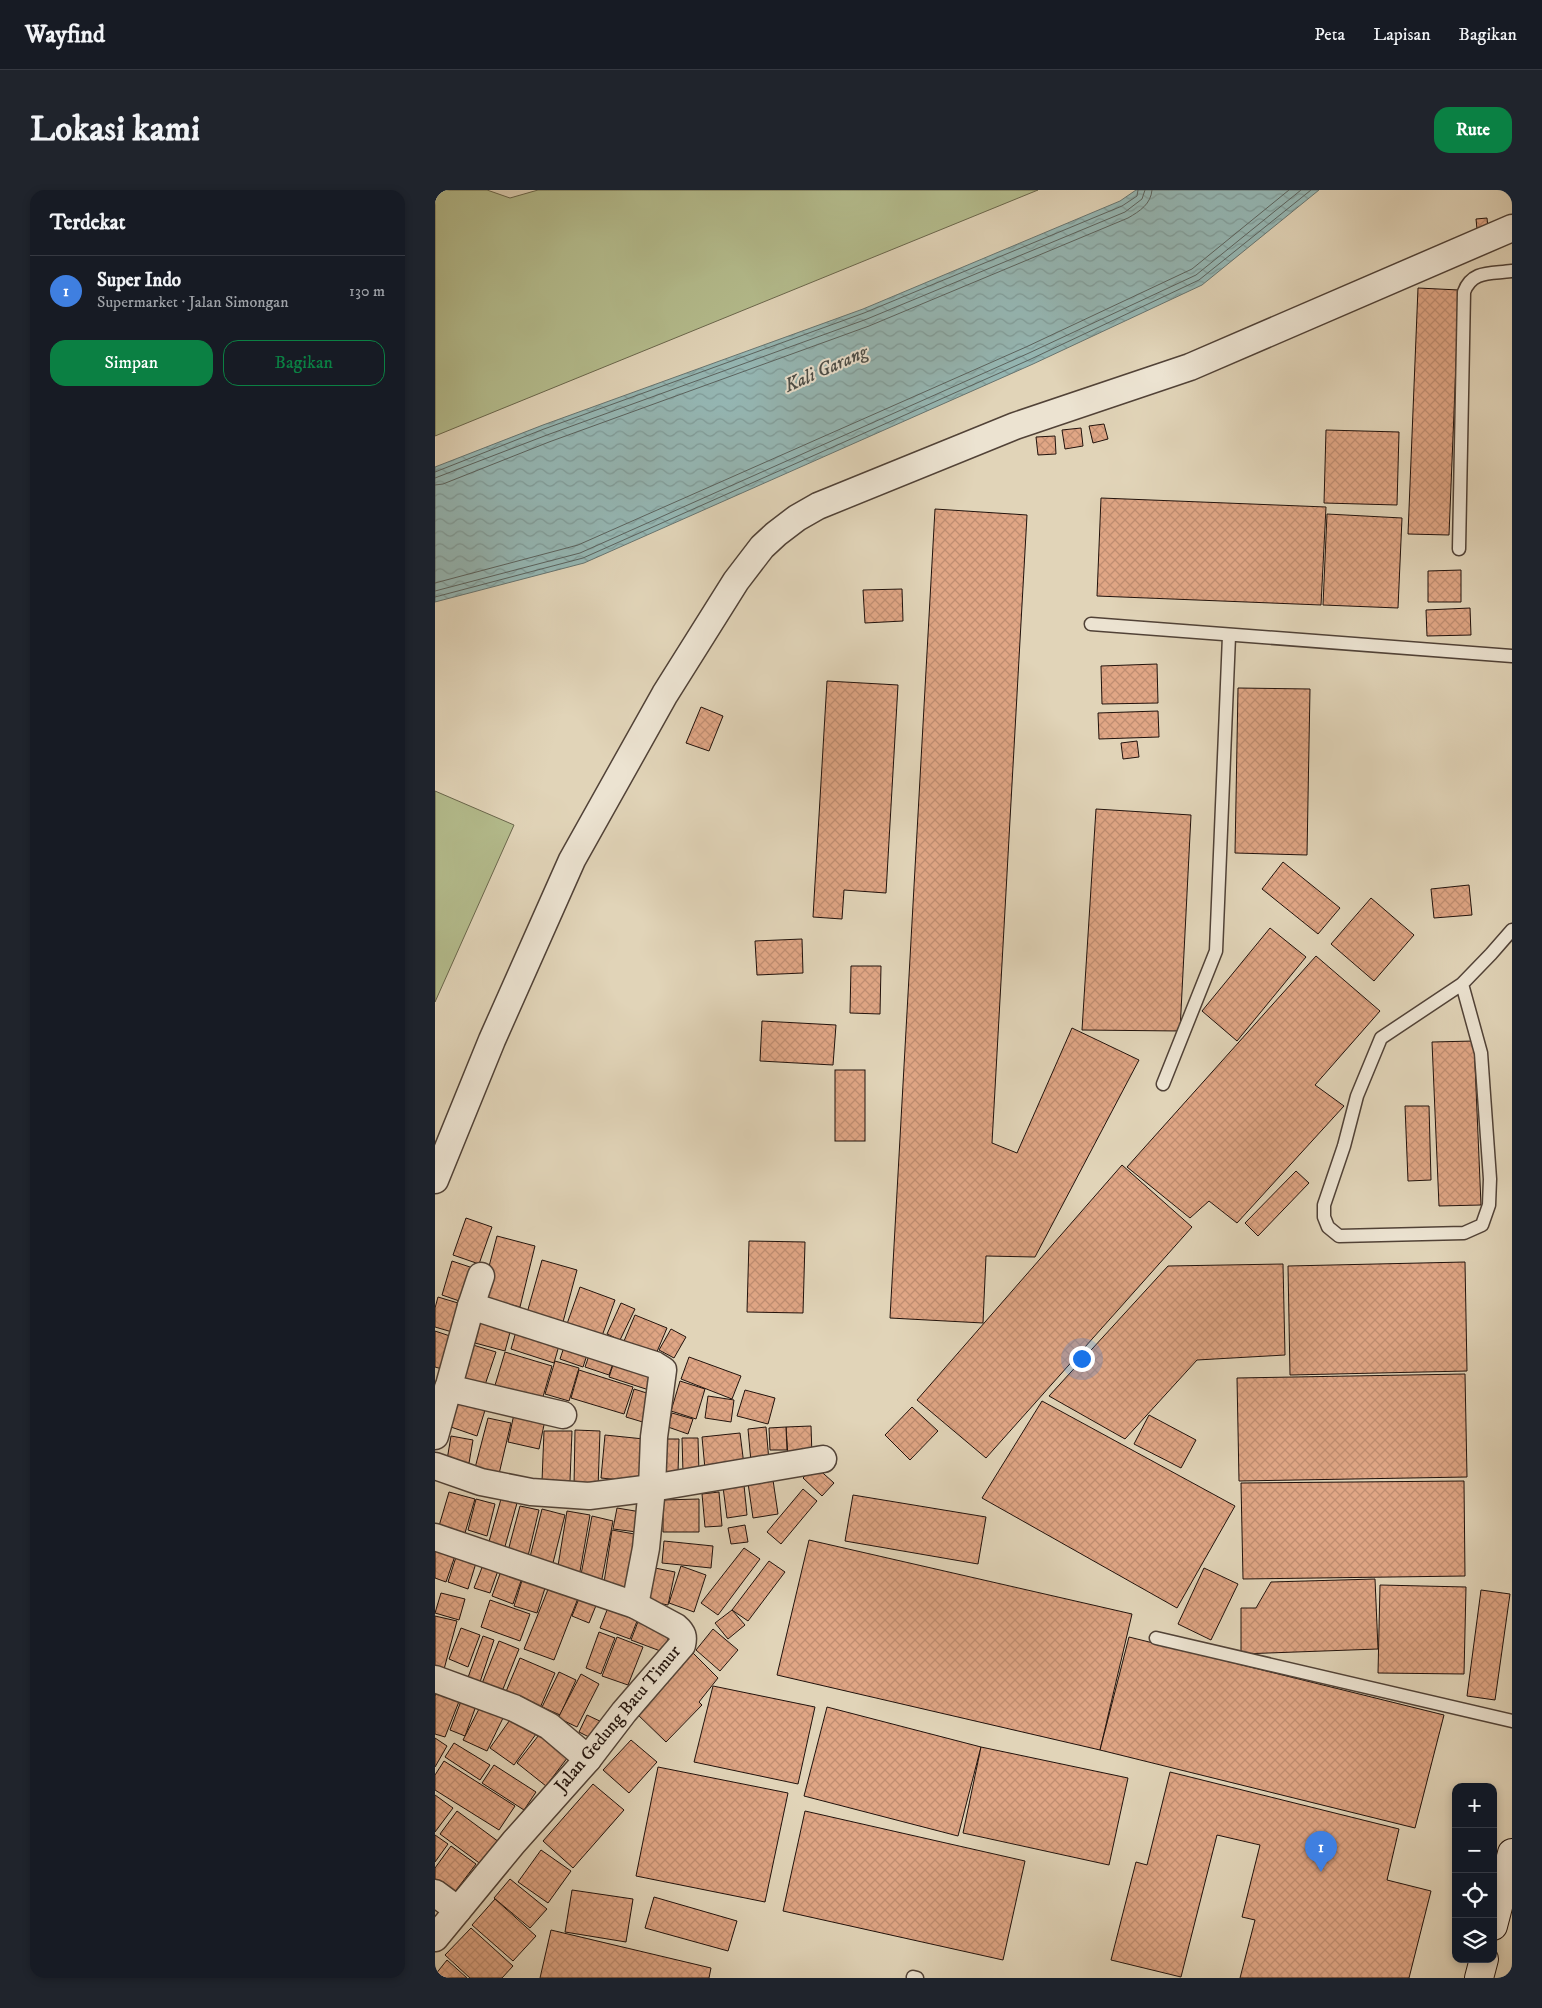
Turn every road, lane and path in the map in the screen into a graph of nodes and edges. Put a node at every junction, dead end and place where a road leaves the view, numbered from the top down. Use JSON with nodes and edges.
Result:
{"nodes":[{"id":1,"x":1512,"y":228,"type":"edge"},
{"id":2,"x":1512,"y":271,"type":"edge"},
{"id":3,"x":1459,"y":549,"type":"dead end"},
{"id":4,"x":1091,"y":624,"type":"dead end"},
{"id":5,"x":1229,"y":636,"type":"junction"},
{"id":6,"x":1512,"y":656,"type":"edge"},
{"id":7,"x":1512,"y":930,"type":"edge"},
{"id":8,"x":1462,"y":984,"type":"junction"},
{"id":9,"x":1163,"y":1084,"type":"dead end"},
{"id":10,"x":435,"y":1180,"type":"edge"},
{"id":11,"x":481,"y":1276,"type":"dead end"},
{"id":12,"x":471,"y":1306,"type":"junction"},
{"id":13,"x":448,"y":1388,"type":"junction"},
{"id":14,"x":563,"y":1415,"type":"dead end"},
{"id":15,"x":435,"y":1436,"type":"edge"},
{"id":16,"x":823,"y":1459,"type":"dead end"},
{"id":17,"x":435,"y":1466,"type":"edge"},
{"id":18,"x":652,"y":1488,"type":"junction"},
{"id":19,"x":435,"y":1537,"type":"edge"},
{"id":20,"x":635,"y":1605,"type":"junction"},
{"id":21,"x":1156,"y":1638,"type":"dead end"},
{"id":22,"x":435,"y":1679,"type":"edge"},
{"id":23,"x":1512,"y":1721,"type":"edge"},
{"id":24,"x":587,"y":1759,"type":"junction"},
{"id":25,"x":1512,"y":1853,"type":"edge"},
{"id":26,"x":435,"y":1893,"type":"edge"},
{"id":27,"x":457,"y":1910,"type":"junction"},
{"id":28,"x":1495,"y":1918,"type":"edge"},
{"id":29,"x":435,"y":1938,"type":"edge"},
{"id":30,"x":1483,"y":1963,"type":"edge"},
{"id":31,"x":1479,"y":1978,"type":"edge"}],
"edges":[{"from":1,"to":10,"type":"street"},
{"from":2,"to":3,"type":"lane"},
{"from":4,"to":5,"type":"lane"},
{"from":5,"to":6,"type":"lane"},
{"from":5,"to":9,"type":"lane"},
{"from":7,"to":8,"type":"lane"},
{"from":8,"to":8,"type":"lane"},
{"from":11,"to":12,"type":"street"},
{"from":12,"to":13,"type":"street"},
{"from":12,"to":18,"type":"street"},
{"from":13,"to":14,"type":"street"},
{"from":13,"to":15,"type":"street"},
{"from":16,"to":18,"type":"street"},
{"from":17,"to":18,"type":"street"},
{"from":18,"to":20,"type":"street"},
{"from":19,"to":20,"type":"street","name":"Jalan Gedung Batu Timur"},
{"from":20,"to":24,"type":"street","name":"Jalan Gedung Batu Timur"},
{"from":21,"to":23,"type":"lane"},
{"from":22,"to":24,"type":"street"},
{"from":24,"to":27,"type":"street","name":"Jalan Gedung Batu Timur"},
{"from":25,"to":28,"type":"main road"},
{"from":26,"to":27,"type":"street"},
{"from":27,"to":29,"type":"street","name":"Jalan Gedung Batu Timur"},
{"from":30,"to":31,"type":"main road"}]}
